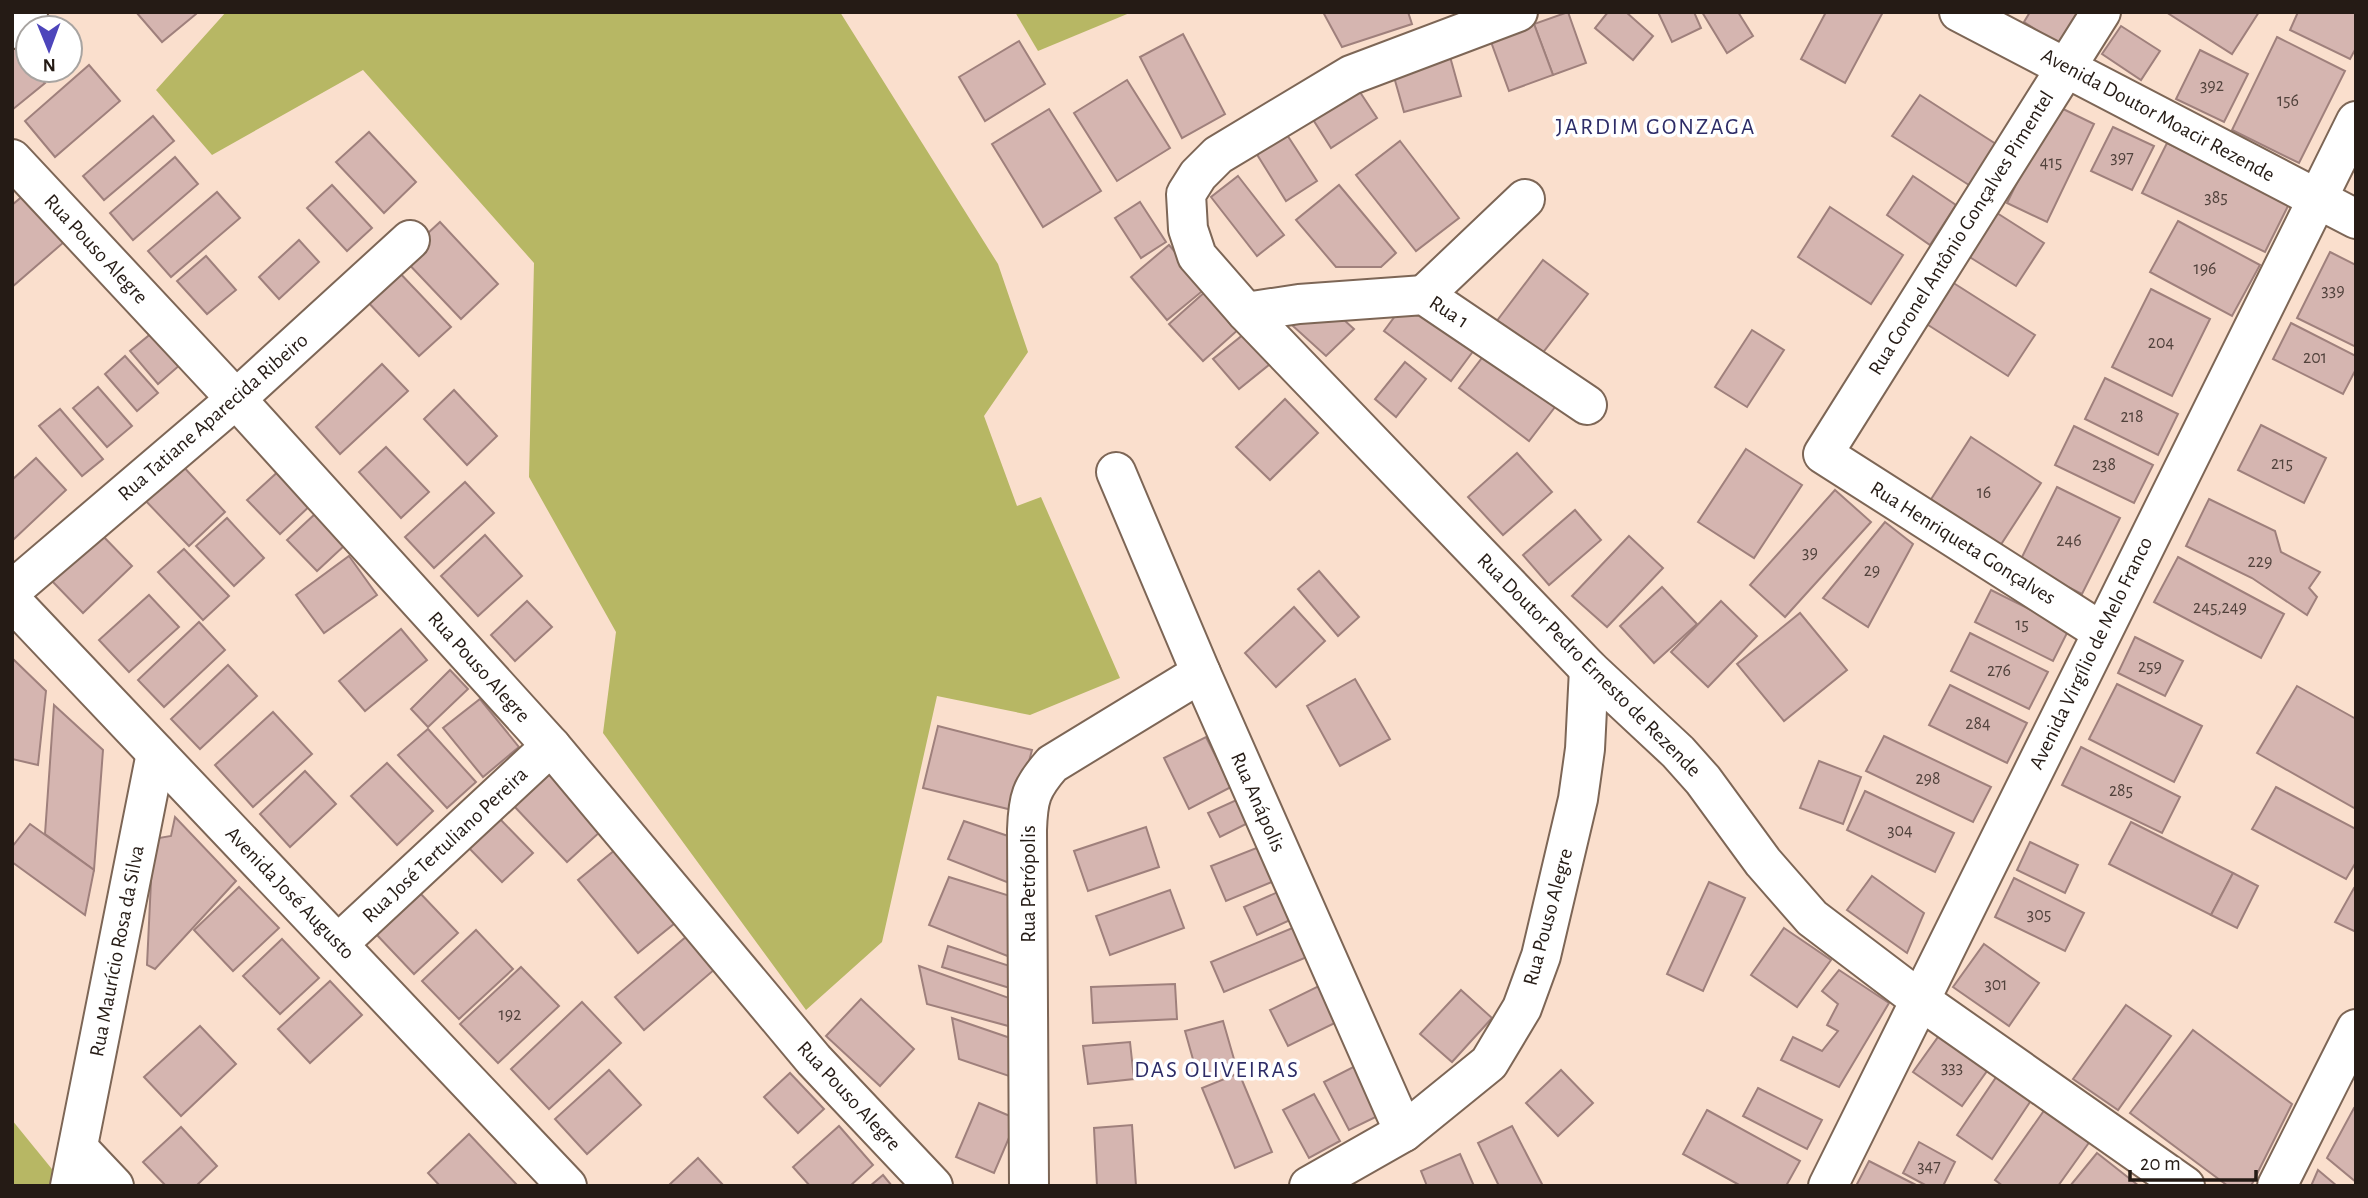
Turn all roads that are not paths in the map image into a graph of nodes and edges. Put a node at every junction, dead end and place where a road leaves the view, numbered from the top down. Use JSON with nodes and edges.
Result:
{"nodes":[{"id":1,"x":1518,"y":12,"type":"edge"},
{"id":2,"x":1959,"y":12,"type":"edge"},
{"id":3,"x":2101,"y":12,"type":"edge"},
{"id":4,"x":2065,"y":66,"type":"junction"},
{"id":5,"x":2356,"y":121,"type":"edge"},
{"id":6,"x":12,"y":159,"type":"edge"},
{"id":7,"x":1525,"y":199,"type":"dead end"},
{"id":8,"x":2317,"y":199,"type":"junction"},
{"id":9,"x":2356,"y":219,"type":"edge"},
{"id":10,"x":410,"y":240,"type":"dead end"},
{"id":11,"x":1424,"y":295,"type":"junction"},
{"id":12,"x":1247,"y":312,"type":"junction"},
{"id":13,"x":236,"y":399,"type":"junction"},
{"id":14,"x":1587,"y":405,"type":"dead end"},
{"id":15,"x":1823,"y":454,"type":"joint"},
{"id":16,"x":1115,"y":472,"type":"dead end"},
{"id":17,"x":12,"y":590,"type":"edge"},
{"id":18,"x":12,"y":601,"type":"edge"},
{"id":19,"x":2102,"y":632,"type":"junction"},
{"id":20,"x":1589,"y":669,"type":"junction"},
{"id":21,"x":1201,"y":673,"type":"junction"},
{"id":22,"x":551,"y":746,"type":"junction"},
{"id":23,"x":156,"y":753,"type":"junction"},
{"id":24,"x":338,"y":944,"type":"junction"},
{"id":25,"x":1920,"y":1000,"type":"junction"},
{"id":26,"x":2356,"y":1029,"type":"edge"},
{"id":27,"x":1404,"y":1132,"type":"junction"},
{"id":28,"x":78,"y":1148,"type":"junction"},
{"id":29,"x":70,"y":1186,"type":"edge"},
{"id":30,"x":114,"y":1186,"type":"edge"},
{"id":31,"x":567,"y":1186,"type":"edge"},
{"id":32,"x":933,"y":1186,"type":"edge"},
{"id":33,"x":1030,"y":1186,"type":"edge"},
{"id":34,"x":1308,"y":1186,"type":"edge"},
{"id":35,"x":1828,"y":1186,"type":"edge"},
{"id":36,"x":2185,"y":1186,"type":"edge"},
{"id":37,"x":2277,"y":1186,"type":"edge"}],
"edges":[{"from":1,"to":12,"type":"street","name":"Rua Doutor Pedro Ernesto de Rezende"},
{"from":2,"to":4,"type":"street","name":"Avenida Doutor Moacir Rezende"},
{"from":3,"to":4,"type":"street","name":"Rua Coronel Antônio Gonçalves Pimentel"},
{"from":4,"to":8,"type":"street","name":"Avenida Doutor Moacir Rezende"},
{"from":4,"to":15,"type":"street","name":"Rua Coronel Antônio Gonçalves Pimentel"},
{"from":5,"to":8,"type":"street","name":"Avenida Virgílio de Melo Franco"},
{"from":6,"to":13,"type":"street","name":"Rua Pouso Alegre"},
{"from":7,"to":11,"type":"street"},
{"from":8,"to":9,"type":"street","name":"Avenida Doutor Moacir Rezende"},
{"from":8,"to":19,"type":"street","name":"Avenida Virgílio de Melo Franco"},
{"from":10,"to":13,"type":"street","name":"Rua Tatiane Aparecida Ribeiro"},
{"from":11,"to":12,"type":"street","name":"Rua 1"},
{"from":11,"to":14,"type":"street","name":"Rua 1"},
{"from":12,"to":20,"type":"street","name":"Rua Doutor Pedro Ernesto de Rezende"},
{"from":13,"to":17,"type":"street","name":"Rua Tatiane Aparecida Ribeiro"},
{"from":13,"to":22,"type":"street","name":"Rua Pouso Alegre"},
{"from":15,"to":19,"type":"street","name":"Rua Henriqueta Gonçalves"},
{"from":16,"to":21,"type":"street","name":"Rua Anápolis"},
{"from":18,"to":23,"type":"street","name":"Avenida José Augusto"},
{"from":19,"to":25,"type":"street","name":"Avenida Virgílio de Melo Franco"},
{"from":20,"to":25,"type":"street","name":"Rua Doutor Pedro Ernesto de Rezende"},
{"from":20,"to":27,"type":"street","name":"Rua Pouso Alegre"},
{"from":21,"to":27,"type":"street","name":"Rua Anápolis"},
{"from":21,"to":33,"type":"street","name":"Rua Petrópolis"},
{"from":22,"to":24,"type":"street","name":"Rua José Tertuliano Pereira"},
{"from":22,"to":32,"type":"street","name":"Rua Pouso Alegre"},
{"from":23,"to":24,"type":"street","name":"Avenida José Augusto"},
{"from":23,"to":28,"type":"street","name":"Rua Maurício Rosa da Silva"},
{"from":24,"to":31,"type":"street","name":"Avenida José Augusto"},
{"from":25,"to":35,"type":"street","name":"Avenida Virgílio de Melo Franco"},
{"from":25,"to":36,"type":"street","name":"Rua Doutor Pedro Ernesto de Rezende"},
{"from":26,"to":37,"type":"street"},
{"from":27,"to":34,"type":"street","name":"Rua Pouso Alegre"},
{"from":28,"to":29,"type":"street","name":"Rua Maurício Rosa da Silva"},
{"from":28,"to":30,"type":"street"}]}
